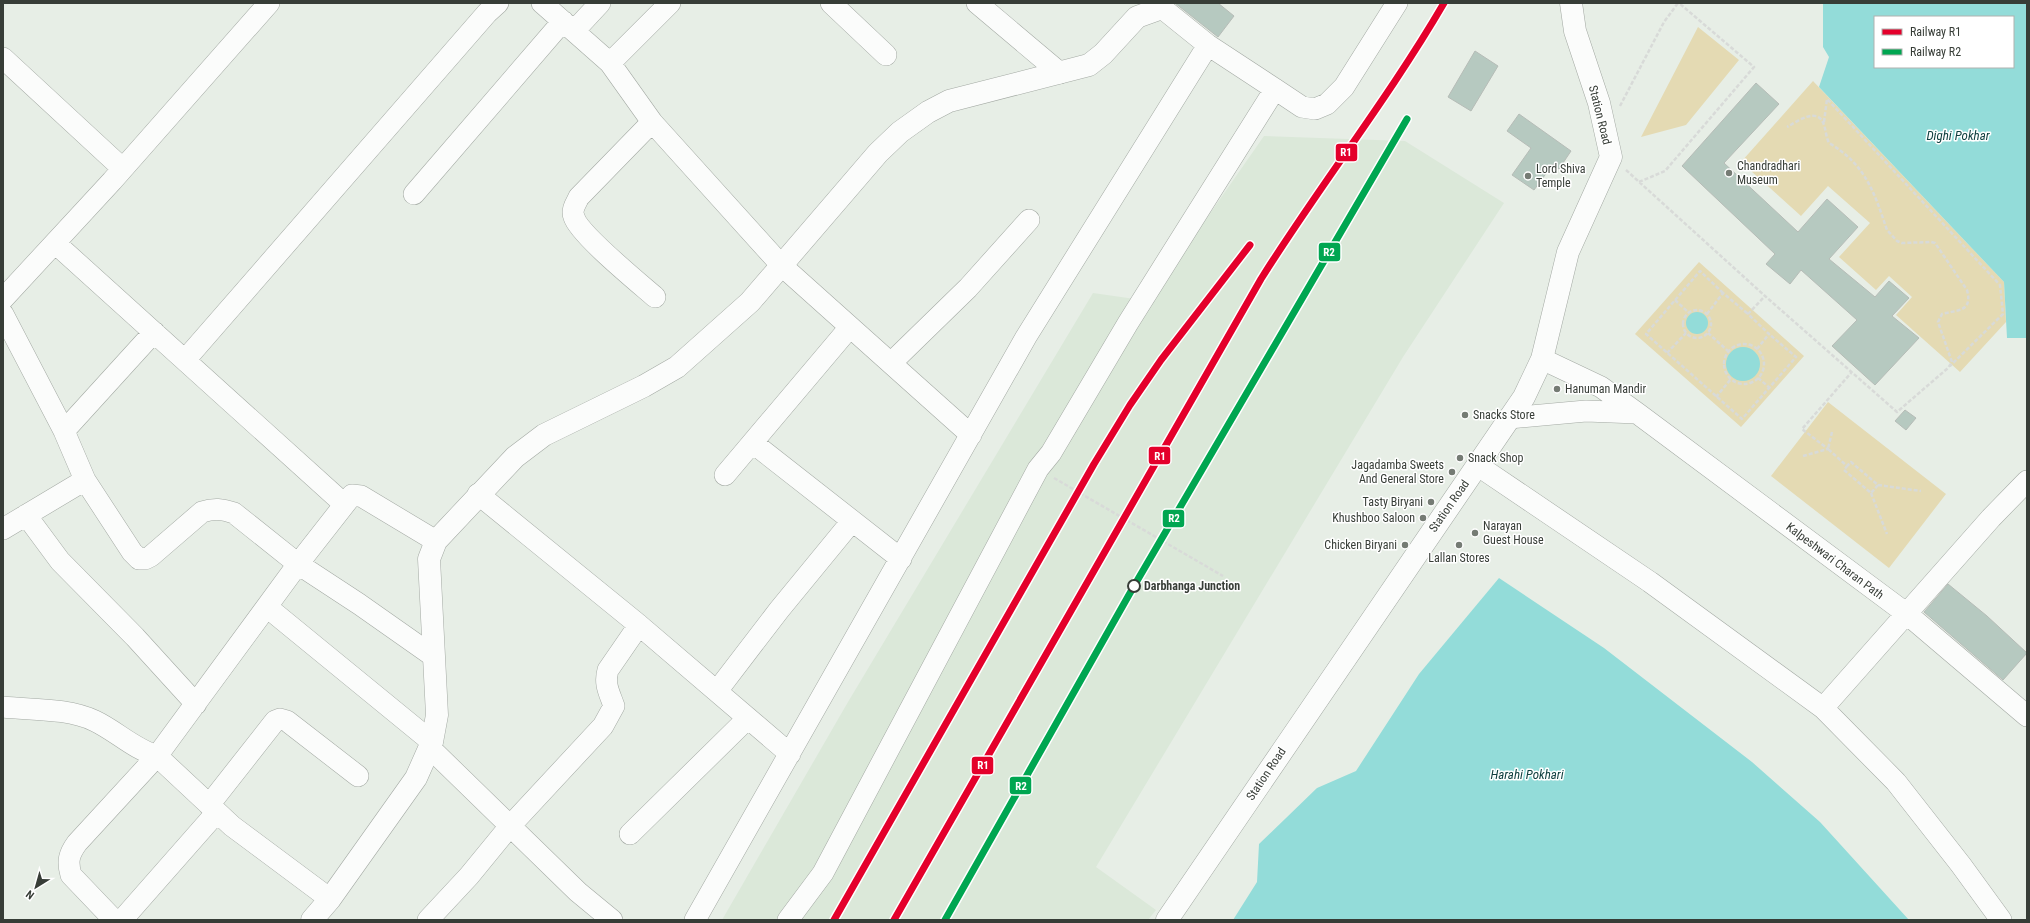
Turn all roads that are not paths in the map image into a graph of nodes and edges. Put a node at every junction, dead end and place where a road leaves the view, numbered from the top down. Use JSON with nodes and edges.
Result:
{"nodes":[{"id":1,"x":269,"y":3,"type":"edge"},
{"id":2,"x":498,"y":3,"type":"edge"},
{"id":3,"x":542,"y":3,"type":"edge"},
{"id":4,"x":600,"y":3,"type":"edge"},
{"id":5,"x":670,"y":3,"type":"edge"},
{"id":6,"x":831,"y":3,"type":"edge"},
{"id":7,"x":977,"y":3,"type":"edge"},
{"id":8,"x":1397,"y":3,"type":"edge"},
{"id":9,"x":1571,"y":3,"type":"edge"},
{"id":10,"x":1159,"y":6,"type":"edge"},
{"id":11,"x":1138,"y":10,"type":"edge"},
{"id":12,"x":568,"y":26,"type":"junction"},
{"id":13,"x":1208,"y":44,"type":"junction"},
{"id":14,"x":886,"y":55,"type":"dead end"},
{"id":15,"x":3,"y":58,"type":"edge"},
{"id":16,"x":610,"y":63,"type":"junction"},
{"id":17,"x":1060,"y":73,"type":"junction"},
{"id":18,"x":1275,"y":89,"type":"junction"},
{"id":19,"x":652,"y":122,"type":"junction"},
{"id":20,"x":122,"y":168,"type":"junction"},
{"id":21,"x":414,"y":194,"type":"dead end"},
{"id":22,"x":1029,"y":220,"type":"dead end"},
{"id":23,"x":55,"y":243,"type":"junction"},
{"id":24,"x":781,"y":265,"type":"junction"},
{"id":25,"x":655,"y":297,"type":"dead end"},
{"id":26,"x":3,"y":299,"type":"edge"},
{"id":27,"x":3,"y":314,"type":"edge"},
{"id":28,"x":850,"y":327,"type":"junction"},
{"id":29,"x":154,"y":332,"type":"junction"},
{"id":30,"x":1542,"y":359,"type":"junction"},
{"id":31,"x":185,"y":360,"type":"junction"},
{"id":32,"x":891,"y":363,"type":"junction"},
{"id":33,"x":1637,"y":413,"type":"junction"},
{"id":34,"x":1509,"y":418,"type":"junction"},
{"id":35,"x":64,"y":431,"type":"junction"},
{"id":36,"x":971,"y":435,"type":"junction"},
{"id":37,"x":753,"y":442,"type":"junction"},
{"id":38,"x":1477,"y":465,"type":"junction"},
{"id":39,"x":725,"y":475,"type":"dead end"},
{"id":40,"x":85,"y":480,"type":"junction"},
{"id":41,"x":2027,"y":481,"type":"edge"},
{"id":42,"x":478,"y":494,"type":"junction"},
{"id":43,"x":344,"y":504,"type":"junction"},
{"id":44,"x":26,"y":516,"type":"junction"},
{"id":45,"x":852,"y":521,"type":"junction"},
{"id":46,"x":3,"y":529,"type":"edge"},
{"id":47,"x":436,"y":541,"type":"junction"},
{"id":48,"x":901,"y":559,"type":"junction"},
{"id":49,"x":298,"y":564,"type":"junction"},
{"id":50,"x":267,"y":607,"type":"junction"},
{"id":51,"x":1907,"y":614,"type":"junction"},
{"id":52,"x":640,"y":625,"type":"junction"},
{"id":53,"x":433,"y":656,"type":"junction"},
{"id":54,"x":717,"y":691,"type":"junction"},
{"id":55,"x":196,"y":704,"type":"junction"},
{"id":56,"x":3,"y":707,"type":"edge"},
{"id":57,"x":1823,"y":708,"type":"junction"},
{"id":58,"x":2027,"y":716,"type":"edge"},
{"id":59,"x":748,"y":718,"type":"junction"},
{"id":60,"x":431,"y":745,"type":"junction"},
{"id":61,"x":790,"y":754,"type":"junction"},
{"id":62,"x":157,"y":756,"type":"junction"},
{"id":63,"x":358,"y":776,"type":"dead end"},
{"id":64,"x":213,"y":808,"type":"junction"},
{"id":65,"x":510,"y":826,"type":"junction"},
{"id":66,"x":630,"y":834,"type":"dead end"},
{"id":67,"x":330,"y":899,"type":"junction"},
{"id":68,"x":114,"y":920,"type":"edge"},
{"id":69,"x":122,"y":920,"type":"edge"},
{"id":70,"x":312,"y":920,"type":"edge"},
{"id":71,"x":428,"y":920,"type":"edge"},
{"id":72,"x":611,"y":920,"type":"edge"},
{"id":73,"x":695,"y":920,"type":"edge"},
{"id":74,"x":788,"y":920,"type":"edge"},
{"id":75,"x":1166,"y":920,"type":"edge"},
{"id":76,"x":2000,"y":920,"type":"edge"}],
"edges":[{"from":1,"to":20,"type":"street"},
{"from":2,"to":31,"type":"street"},
{"from":3,"to":12,"type":"street"},
{"from":4,"to":12,"type":"street"},
{"from":5,"to":16,"type":"street"},
{"from":6,"to":14,"type":"street"},
{"from":7,"to":17,"type":"street"},
{"from":8,"to":18,"type":"street"},
{"from":9,"to":30,"type":"main road","name":"Station Road"},
{"from":10,"to":11,"type":"main road"},
{"from":10,"to":13,"type":"street"},
{"from":11,"to":17,"type":"main road"},
{"from":12,"to":16,"type":"street"},
{"from":12,"to":21,"type":"street"},
{"from":13,"to":18,"type":"street"},
{"from":13,"to":36,"type":"street"},
{"from":15,"to":20,"type":"street"},
{"from":16,"to":19,"type":"street"},
{"from":17,"to":24,"type":"main road"},
{"from":18,"to":74,"type":"street"},
{"from":19,"to":24,"type":"street"},
{"from":19,"to":25,"type":"street"},
{"from":20,"to":23,"type":"street"},
{"from":22,"to":32,"type":"street"},
{"from":23,"to":26,"type":"street"},
{"from":23,"to":29,"type":"street"},
{"from":24,"to":28,"type":"street"},
{"from":24,"to":42,"type":"main road"},
{"from":27,"to":35,"type":"street"},
{"from":28,"to":32,"type":"street"},
{"from":28,"to":37,"type":"street"},
{"from":29,"to":31,"type":"street"},
{"from":29,"to":35,"type":"street"},
{"from":30,"to":33,"type":"street","name":"Kalpeshwari Charan Path"},
{"from":30,"to":34,"type":"main road","name":"Station Road"},
{"from":31,"to":43,"type":"street"},
{"from":32,"to":36,"type":"street"},
{"from":33,"to":34,"type":"street"},
{"from":33,"to":51,"type":"street","name":"Kalpeshwari Charan Path"},
{"from":34,"to":38,"type":"main road","name":"Station Road"},
{"from":35,"to":40,"type":"street"},
{"from":36,"to":48,"type":"street"},
{"from":37,"to":39,"type":"street"},
{"from":37,"to":45,"type":"street"},
{"from":38,"to":57,"type":"street"},
{"from":38,"to":75,"type":"main road","name":"Station Road"},
{"from":40,"to":44,"type":"street"},
{"from":40,"to":49,"type":"street"},
{"from":41,"to":51,"type":"street"},
{"from":42,"to":47,"type":"main road"},
{"from":42,"to":52,"type":"street"},
{"from":43,"to":47,"type":"street"},
{"from":43,"to":49,"type":"street"},
{"from":44,"to":46,"type":"street"},
{"from":44,"to":55,"type":"street"},
{"from":45,"to":48,"type":"street"},
{"from":45,"to":54,"type":"street"},
{"from":47,"to":53,"type":"main road"},
{"from":48,"to":61,"type":"street"},
{"from":49,"to":50,"type":"street"},
{"from":49,"to":53,"type":"street"},
{"from":50,"to":55,"type":"street"},
{"from":50,"to":60,"type":"street"},
{"from":51,"to":57,"type":"street"},
{"from":51,"to":58,"type":"street","name":"Kalpeshwari Charan Path"},
{"from":52,"to":54,"type":"street"},
{"from":52,"to":65,"type":"street"},
{"from":53,"to":60,"type":"main road"},
{"from":54,"to":59,"type":"street"},
{"from":55,"to":62,"type":"street"},
{"from":56,"to":62,"type":"street"},
{"from":57,"to":76,"type":"street"},
{"from":59,"to":61,"type":"street"},
{"from":59,"to":66,"type":"street"},
{"from":60,"to":65,"type":"street"},
{"from":60,"to":67,"type":"main road"},
{"from":61,"to":73,"type":"street"},
{"from":62,"to":64,"type":"street"},
{"from":62,"to":68,"type":"street"},
{"from":63,"to":64,"type":"street"},
{"from":64,"to":67,"type":"street"},
{"from":64,"to":69,"type":"street"},
{"from":65,"to":71,"type":"street"},
{"from":65,"to":72,"type":"street"},
{"from":67,"to":70,"type":"main road"}]}
